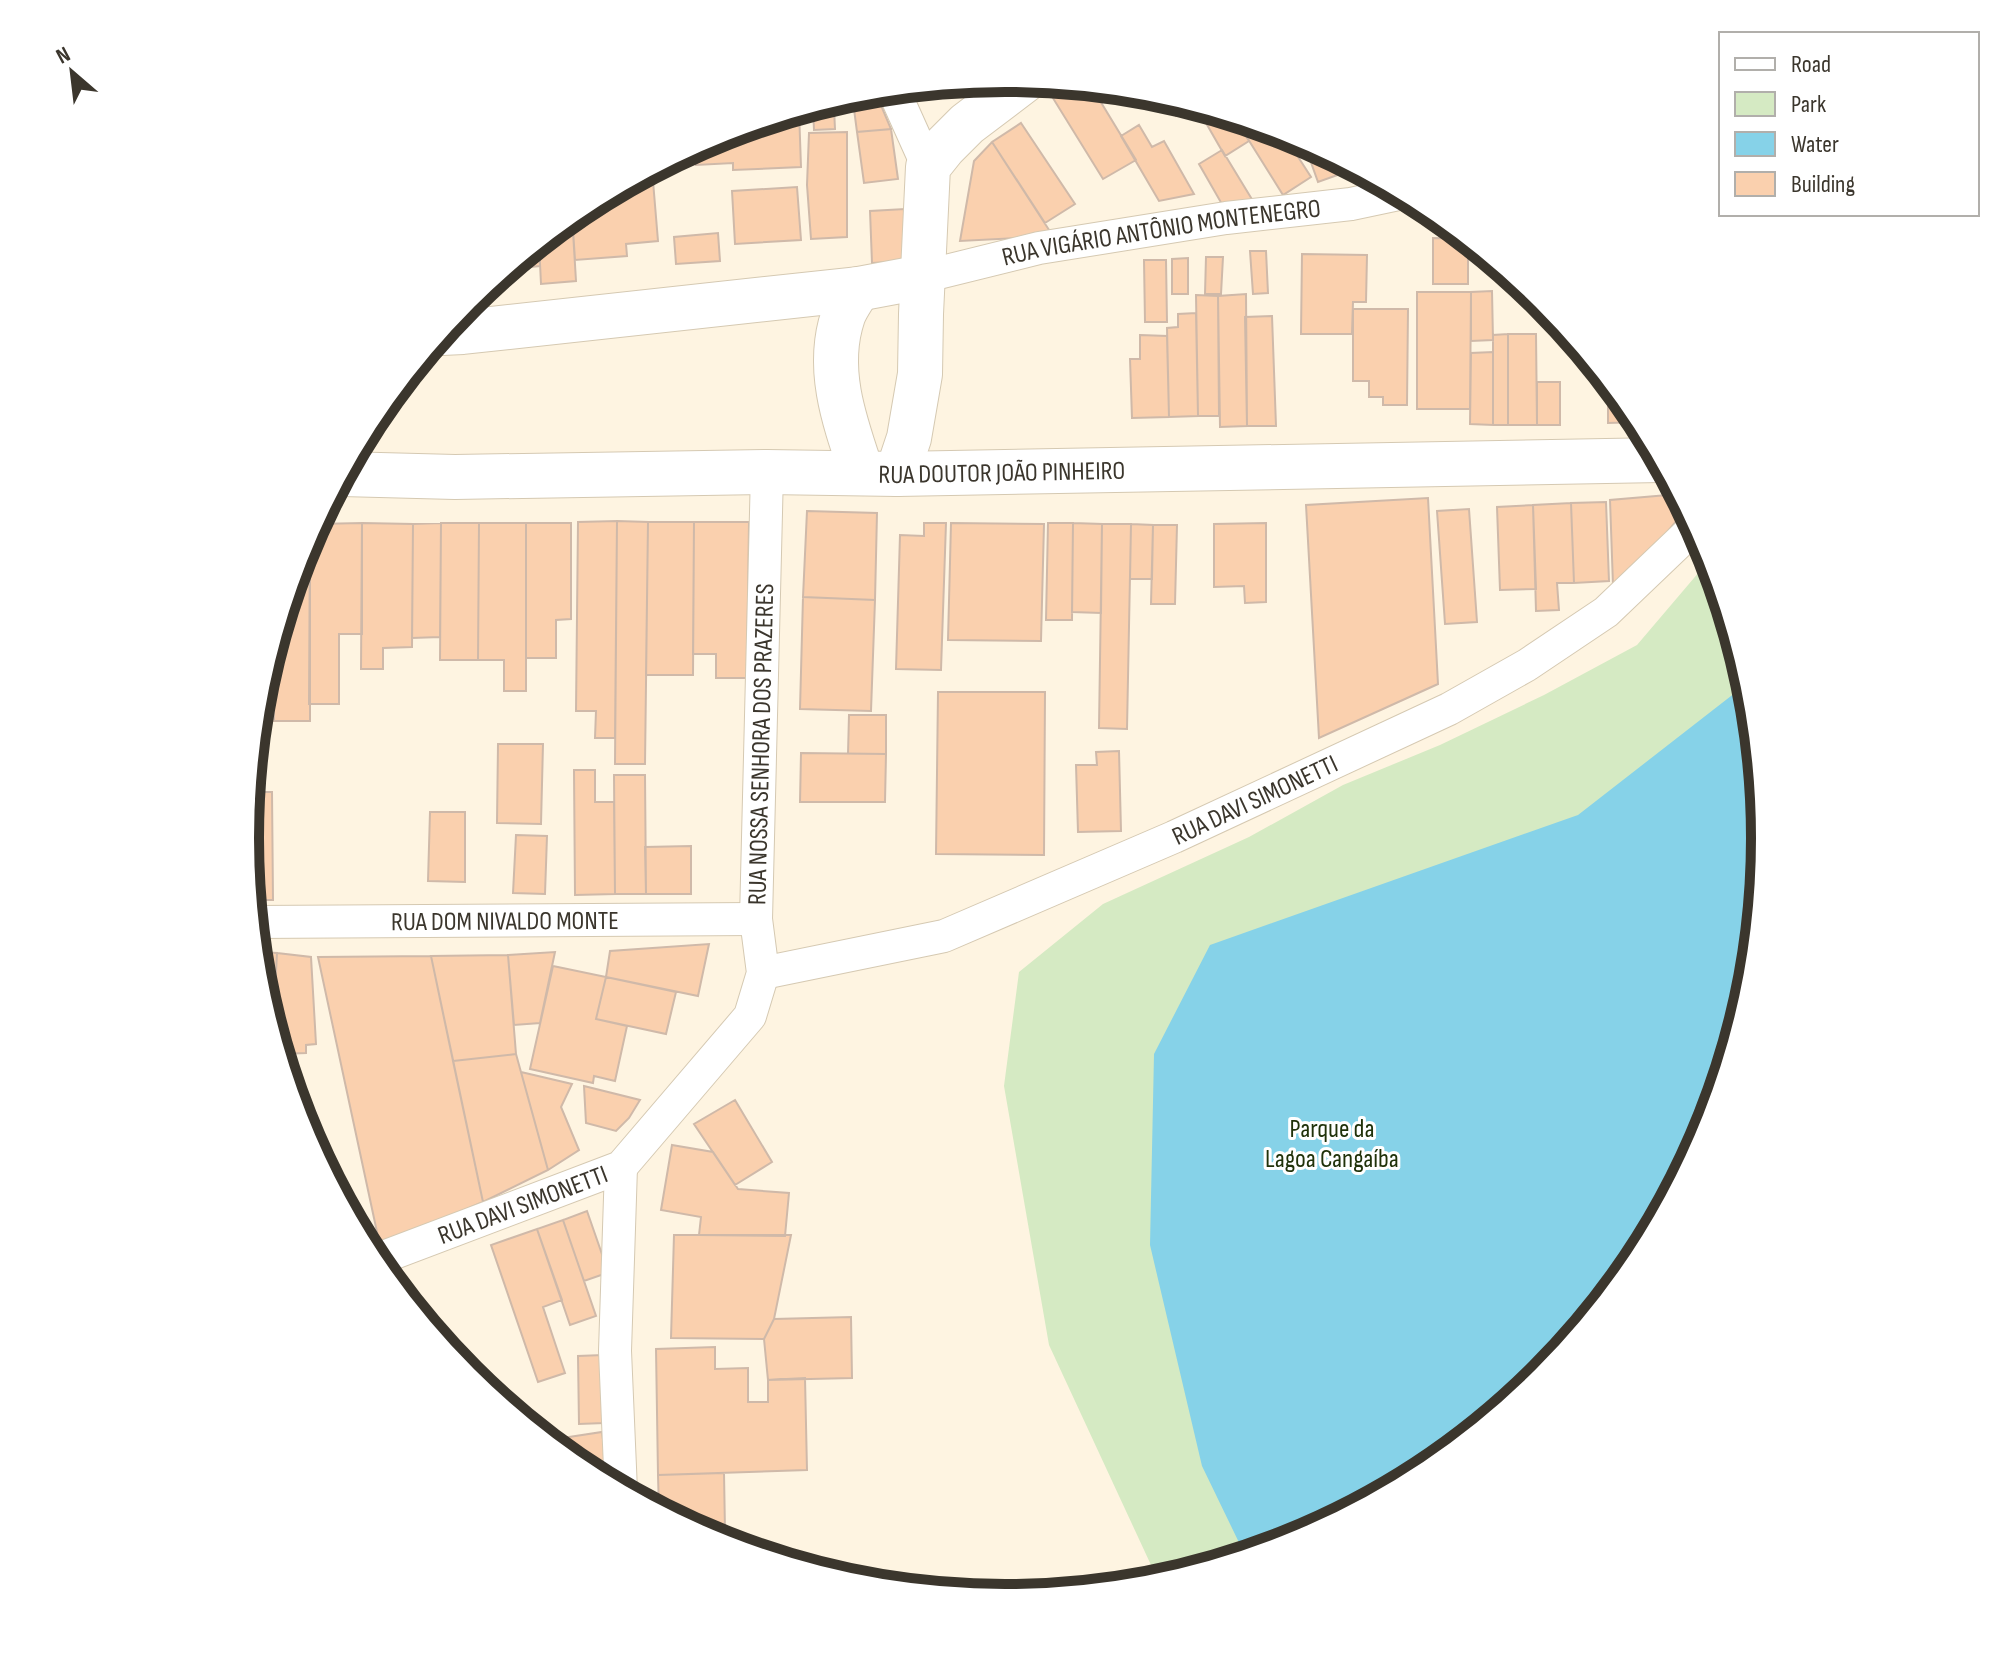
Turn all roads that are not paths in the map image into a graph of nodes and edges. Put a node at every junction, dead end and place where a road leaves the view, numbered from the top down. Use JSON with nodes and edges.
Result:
{"nodes":[{"id":1,"x":1009,"y":92,"type":"edge"},
{"id":2,"x":898,"y":100,"type":"edge"},
{"id":3,"x":928,"y":167,"type":"junction"},
{"id":4,"x":1386,"y":197,"type":"edge"},
{"id":5,"x":922,"y":277,"type":"junction"},
{"id":6,"x":858,"y":289,"type":"junction"},
{"id":7,"x":457,"y":332,"type":"edge"},
{"id":8,"x":1649,"y":460,"type":"edge"},
{"id":9,"x":767,"y":472,"type":"junction"},
{"id":10,"x":354,"y":474,"type":"edge"},
{"id":11,"x":880,"y":474,"type":"junction"},
{"id":12,"x":1687,"y":535,"type":"edge"},
{"id":13,"x":756,"y":919,"type":"junction"},
{"id":14,"x":264,"y":922,"type":"edge"},
{"id":15,"x":763,"y":973,"type":"junction"},
{"id":16,"x":750,"y":1016,"type":"joint"},
{"id":17,"x":621,"y":1167,"type":"junction"},
{"id":18,"x":387,"y":1256,"type":"edge"},
{"id":19,"x":620,"y":1478,"type":"edge"}],
"edges":[{"from":1,"to":3,"type":"street"},
{"from":2,"to":3,"type":"street"},
{"from":3,"to":5,"type":"street"},
{"from":4,"to":5,"type":"street","name":"RUA VIGÁRIO ANTÔNIO MONTENEGRO"},
{"from":5,"to":6,"type":"street"},
{"from":5,"to":11,"type":"street"},
{"from":6,"to":7,"type":"street"},
{"from":6,"to":11,"type":"street"},
{"from":8,"to":11,"type":"street","name":"RUA DOUTOR JOÃO PINHEIRO"},
{"from":9,"to":10,"type":"street","name":"RUA DOUTOR JOÃO PINHEIRO"},
{"from":9,"to":11,"type":"street","name":"RUA DOUTOR JOÃO PINHEIRO"},
{"from":9,"to":13,"type":"street","name":"RUA NOSSA SENHORA DOS PRAZERES"},
{"from":12,"to":15,"type":"street","name":"RUA DAVI SIMONETTI"},
{"from":13,"to":14,"type":"street","name":"RUA DOM NIVALDO MONTE"},
{"from":13,"to":15,"type":"street","name":"RUA NOSSA SENHORA DOS PRAZERES"},
{"from":15,"to":16,"type":"street","name":"RUA NOSSA SENHORA DOS PRAZERES"},
{"from":16,"to":17,"type":"street","name":"RUA DAVI SIMONETTI"},
{"from":17,"to":18,"type":"street","name":"RUA DAVI SIMONETTI"},
{"from":17,"to":19,"type":"street"}]}
